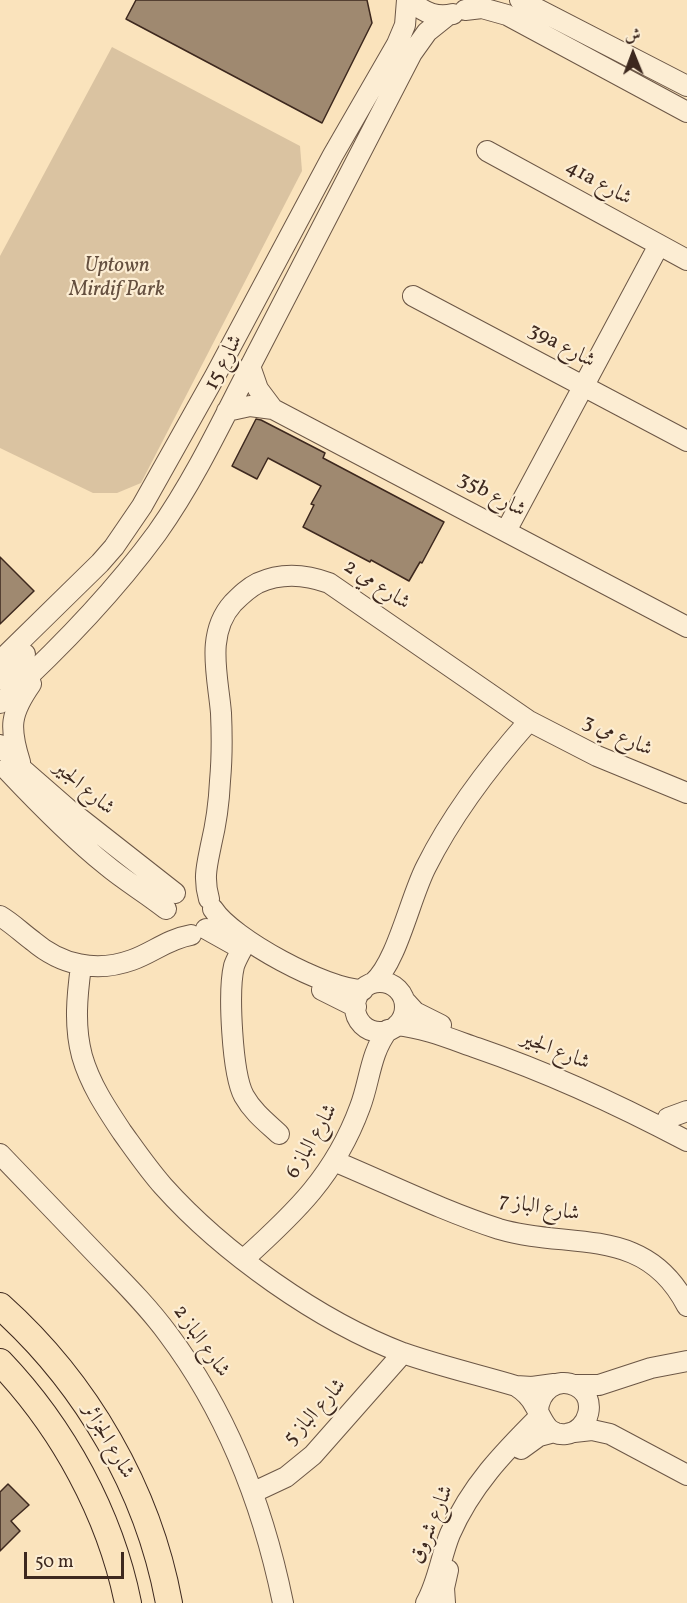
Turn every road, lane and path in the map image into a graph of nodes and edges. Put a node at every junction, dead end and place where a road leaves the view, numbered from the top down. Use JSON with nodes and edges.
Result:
{"nodes":[{"id":1,"x":409,"y":0,"type":"edge"},
{"id":2,"x":520,"y":0,"type":"edge"},
{"id":3,"x":462,"y":8,"type":"edge"},
{"id":4,"x":687,"y":86,"type":"edge"},
{"id":5,"x":687,"y":112,"type":"edge"},
{"id":6,"x":487,"y":151,"type":"dead end"},
{"id":7,"x":659,"y":245,"type":"junction"},
{"id":8,"x":687,"y":260,"type":"edge"},
{"id":9,"x":413,"y":296,"type":"dead end"},
{"id":10,"x":250,"y":366,"type":"junction"},
{"id":11,"x":215,"y":376,"type":"junction"},
{"id":12,"x":584,"y":387,"type":"junction"},
{"id":13,"x":239,"y":388,"type":"junction"},
{"id":14,"x":273,"y":409,"type":"junction"},
{"id":15,"x":227,"y":411,"type":"junction"},
{"id":16,"x":687,"y":441,"type":"edge"},
{"id":17,"x":506,"y":531,"type":"junction"},
{"id":18,"x":64,"y":600,"type":"junction"},
{"id":19,"x":687,"y":627,"type":"edge"},
{"id":20,"x":47,"y":660,"type":"junction"},
{"id":21,"x":0,"y":661,"type":"edge"},
{"id":22,"x":0,"y":679,"type":"edge"},
{"id":23,"x":0,"y":703,"type":"edge"},
{"id":24,"x":529,"y":721,"type":"junction"},
{"id":25,"x":0,"y":745,"type":"edge"},
{"id":26,"x":7,"y":766,"type":"edge"},
{"id":27,"x":687,"y":794,"type":"edge"},
{"id":28,"x":140,"y":865,"type":"junction"},
{"id":29,"x":205,"y":868,"type":"junction"},
{"id":30,"x":123,"y":879,"type":"junction"},
{"id":31,"x":173,"y":902,"type":"junction"},
{"id":32,"x":211,"y":904,"type":"junction"},
{"id":33,"x":0,"y":916,"type":"edge"},
{"id":34,"x":198,"y":932,"type":"junction"},
{"id":35,"x":160,"y":946,"type":"junction"},
{"id":36,"x":242,"y":949,"type":"junction"},
{"id":37,"x":392,"y":954,"type":"junction"},
{"id":38,"x":81,"y":966,"type":"junction"},
{"id":39,"x":401,"y":994,"type":"junction"},
{"id":40,"x":364,"y":1001,"type":"junction"},
{"id":41,"x":392,"y":1027,"type":"junction"},
{"id":42,"x":373,"y":1060,"type":"junction"},
{"id":43,"x":687,"y":1111,"type":"edge"},
{"id":44,"x":668,"y":1118,"type":"junction"},
{"id":45,"x":687,"y":1128,"type":"edge"},
{"id":46,"x":279,"y":1134,"type":"dead end"},
{"id":47,"x":687,"y":1141,"type":"edge"},
{"id":48,"x":0,"y":1154,"type":"edge"},
{"id":49,"x":334,"y":1161,"type":"junction"},
{"id":50,"x":244,"y":1259,"type":"junction"},
{"id":51,"x":0,"y":1306,"type":"edge"},
{"id":52,"x":687,"y":1306,"type":"edge"},
{"id":53,"x":403,"y":1353,"type":"junction"},
{"id":54,"x":687,"y":1361,"type":"edge"},
{"id":55,"x":0,"y":1362,"type":"edge"},
{"id":56,"x":687,"y":1372,"type":"edge"},
{"id":57,"x":516,"y":1386,"type":"junction"},
{"id":58,"x":576,"y":1393,"type":"junction"},
{"id":59,"x":539,"y":1414,"type":"junction"},
{"id":60,"x":554,"y":1432,"type":"junction"},
{"id":61,"x":574,"y":1432,"type":"junction"},
{"id":62,"x":610,"y":1434,"type":"junction"},
{"id":63,"x":687,"y":1475,"type":"edge"},
{"id":64,"x":254,"y":1492,"type":"junction"},
{"id":65,"x":128,"y":1603,"type":"edge"},
{"id":66,"x":169,"y":1603,"type":"edge"},
{"id":67,"x":283,"y":1603,"type":"edge"},
{"id":68,"x":426,"y":1603,"type":"edge"},
{"id":69,"x":445,"y":1603,"type":"edge"}],
"edges":[{"from":1,"to":3,"type":"street"},
{"from":1,"to":11,"type":"street","name":"شارع 15"},
{"from":2,"to":4,"type":"street"},
{"from":3,"to":5,"type":"street"},
{"from":3,"to":10,"type":"street","name":"شارع 15"},
{"from":6,"to":7,"type":"street","name":"41a شارع"},
{"from":7,"to":8,"type":"street","name":"41a شارع"},
{"from":7,"to":12,"type":"street"},
{"from":9,"to":12,"type":"street","name":"39a شارع"},
{"from":10,"to":13,"type":"street","name":"شارع 15"},
{"from":10,"to":14,"type":"street","name":"35b شارع"},
{"from":11,"to":13,"type":"street"},
{"from":11,"to":18,"type":"street","name":"شارع 15"},
{"from":12,"to":16,"type":"street","name":"39a شارع"},
{"from":12,"to":17,"type":"street"},
{"from":13,"to":15,"type":"street","name":"شارع 15"},
{"from":14,"to":15,"type":"street","name":"35b شارع"},
{"from":14,"to":17,"type":"street","name":"35b شارع"},
{"from":15,"to":20,"type":"street","name":"شارع 15"},
{"from":17,"to":19,"type":"street","name":"35b شارع"},
{"from":18,"to":21,"type":"street","name":"شارع 15"},
{"from":18,"to":22,"type":"street"},
{"from":20,"to":23,"type":"street","name":"شارع 15"},
{"from":20,"to":26,"type":"street"},
{"from":24,"to":27,"type":"street","name":"شارع مي 3"},
{"from":24,"to":29,"type":"street","name":"شارع مي 2"},
{"from":24,"to":37,"type":"street"},
{"from":25,"to":26,"type":"street","name":"شارع الجير"},
{"from":26,"to":28,"type":"street","name":"شارع الجير"},
{"from":26,"to":30,"type":"street","name":"شارع الجير"},
{"from":28,"to":30,"type":"street"},
{"from":28,"to":31,"type":"street","name":"شارع الجير"},
{"from":29,"to":31,"type":"street"},
{"from":29,"to":32,"type":"street","name":"شارع مي 2"},
{"from":30,"to":31,"type":"street","name":"شارع الجير"},
{"from":31,"to":32,"type":"street"},
{"from":31,"to":34,"type":"street"},
{"from":31,"to":35,"type":"street"},
{"from":32,"to":34,"type":"street"},
{"from":32,"to":40,"type":"street"},
{"from":33,"to":38,"type":"street"},
{"from":34,"to":35,"type":"street"},
{"from":34,"to":36,"type":"street"},
{"from":35,"to":38,"type":"street"},
{"from":36,"to":40,"type":"street"},
{"from":36,"to":46,"type":"street"},
{"from":37,"to":39,"type":"street"},
{"from":37,"to":40,"type":"street"},
{"from":38,"to":50,"type":"street"},
{"from":39,"to":40,"type":"street"},
{"from":39,"to":41,"type":"street"},
{"from":39,"to":44,"type":"street","name":"شارع الجير"},
{"from":40,"to":41,"type":"street"},
{"from":40,"to":42,"type":"street","name":"شارع الباز 6"},
{"from":41,"to":42,"type":"street","name":"شارع الباز 6"},
{"from":41,"to":47,"type":"street","name":"شارع الجير"},
{"from":42,"to":49,"type":"street","name":"شارع الباز 6"},
{"from":43,"to":44,"type":"street"},
{"from":44,"to":45,"type":"street","name":"شارع الجير"},
{"from":48,"to":64,"type":"street","name":"شارع الباز 2"},
{"from":49,"to":50,"type":"street","name":"شارع الباز 6"},
{"from":49,"to":52,"type":"street","name":"شارع الباز 7"},
{"from":50,"to":53,"type":"street"},
{"from":51,"to":66,"type":"main road","name":"شارع الجزائر"},
{"from":53,"to":57,"type":"street"},
{"from":53,"to":64,"type":"street","name":"شارع الباز 5"},
{"from":54,"to":58,"type":"street"},
{"from":55,"to":65,"type":"main road","name":"شارع الجزائر"},
{"from":56,"to":58,"type":"street"},
{"from":57,"to":58,"type":"street"},
{"from":57,"to":59,"type":"street"},
{"from":58,"to":59,"type":"street"},
{"from":58,"to":61,"type":"street"},
{"from":58,"to":62,"type":"street"},
{"from":59,"to":60,"type":"street"},
{"from":59,"to":68,"type":"street","name":"شارع شروق"},
{"from":60,"to":61,"type":"street"},
{"from":60,"to":69,"type":"street","name":"شارع شروق"},
{"from":61,"to":62,"type":"street"},
{"from":62,"to":63,"type":"street"},
{"from":64,"to":67,"type":"street","name":"شارع الباز 2"}]}
